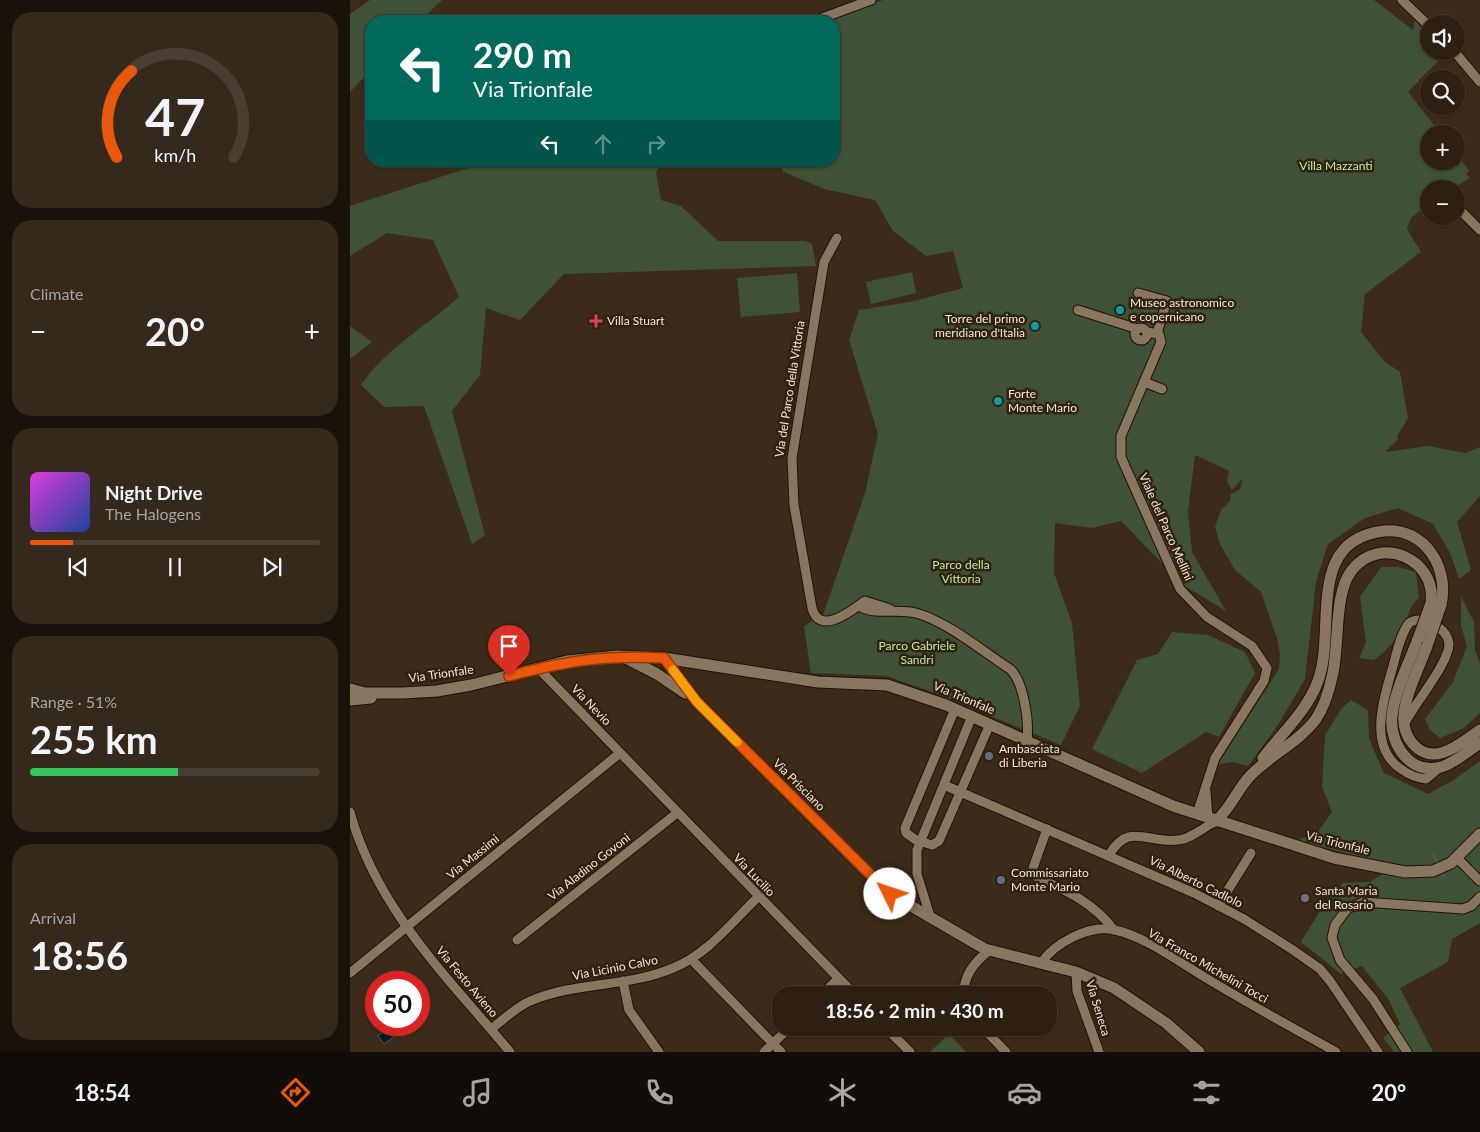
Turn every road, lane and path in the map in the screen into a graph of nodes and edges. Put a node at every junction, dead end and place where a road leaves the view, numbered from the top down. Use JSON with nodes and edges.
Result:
{"nodes":[{"id":1,"x":871,"y":0,"type":"edge"},
{"id":2,"x":1402,"y":0,"type":"edge"},
{"id":3,"x":830,"y":15,"type":"edge"},
{"id":4,"x":1420,"y":17,"type":"edge"},
{"id":5,"x":1462,"y":60,"type":"edge"},
{"id":6,"x":1480,"y":82,"type":"edge"},
{"id":7,"x":1465,"y":215,"type":"edge"},
{"id":8,"x":1480,"y":230,"type":"edge"},
{"id":9,"x":837,"y":238,"type":"dead end"},
{"id":10,"x":1138,"y":293,"type":"dead end"},
{"id":11,"x":1078,"y":310,"type":"dead end"},
{"id":12,"x":1157,"y":333,"type":"junction"},
{"id":13,"x":1144,"y":382,"type":"junction"},
{"id":14,"x":1162,"y":389,"type":"dead end"},
{"id":15,"x":1436,"y":604,"type":"junction"},
{"id":16,"x":1423,"y":642,"type":"junction"},
{"id":17,"x":622,"y":656,"type":"junction"},
{"id":18,"x":664,"y":658,"type":"junction"},
{"id":19,"x":538,"y":668,"type":"junction"},
{"id":20,"x":350,"y":689,"type":"edge"},
{"id":21,"x":403,"y":694,"type":"junction"},
{"id":22,"x":350,"y":700,"type":"edge"},
{"id":23,"x":697,"y":702,"type":"junction"},
{"id":24,"x":955,"y":709,"type":"junction"},
{"id":25,"x":972,"y":716,"type":"junction"},
{"id":26,"x":990,"y":724,"type":"junction"},
{"id":27,"x":1404,"y":725,"type":"junction"},
{"id":28,"x":1480,"y":730,"type":"edge"},
{"id":29,"x":1027,"y":740,"type":"junction"},
{"id":30,"x":1480,"y":742,"type":"edge"},
{"id":31,"x":620,"y":753,"type":"junction"},
{"id":32,"x":1440,"y":767,"type":"junction"},
{"id":33,"x":1252,"y":774,"type":"junction"},
{"id":34,"x":944,"y":785,"type":"junction"},
{"id":35,"x":960,"y":792,"type":"junction"},
{"id":36,"x":350,"y":812,"type":"edge"},
{"id":37,"x":677,"y":813,"type":"junction"},
{"id":38,"x":1207,"y":818,"type":"junction"},
{"id":39,"x":1047,"y":828,"type":"junction"},
{"id":40,"x":1480,"y":834,"type":"edge"},
{"id":41,"x":920,"y":842,"type":"junction"},
{"id":42,"x":1251,"y":853,"type":"dead end"},
{"id":43,"x":1109,"y":855,"type":"junction"},
{"id":44,"x":1457,"y":858,"type":"junction"},
{"id":45,"x":1480,"y":881,"type":"edge"},
{"id":46,"x":1480,"y":897,"type":"edge"},
{"id":47,"x":758,"y":898,"type":"junction"},
{"id":48,"x":1218,"y":906,"type":"junction"},
{"id":49,"x":930,"y":916,"type":"junction"},
{"id":50,"x":406,"y":927,"type":"junction"},
{"id":51,"x":1114,"y":930,"type":"junction"},
{"id":52,"x":517,"y":940,"type":"dead end"},
{"id":53,"x":990,"y":950,"type":"junction"},
{"id":54,"x":691,"y":959,"type":"junction"},
{"id":55,"x":1041,"y":963,"type":"junction"},
{"id":56,"x":1076,"y":972,"type":"junction"},
{"id":57,"x":350,"y":973,"type":"edge"},
{"id":58,"x":838,"y":978,"type":"junction"},
{"id":59,"x":623,"y":981,"type":"junction"},
{"id":60,"x":830,"y":986,"type":"edge"},
{"id":61,"x":846,"y":986,"type":"edge"},
{"id":62,"x":964,"y":986,"type":"edge"},
{"id":63,"x":491,"y":1029,"type":"junction"},
{"id":64,"x":780,"y":1036,"type":"edge"},
{"id":65,"x":894,"y":1036,"type":"edge"},
{"id":66,"x":991,"y":1036,"type":"edge"},
{"id":67,"x":773,"y":1043,"type":"junction"},
{"id":68,"x":510,"y":1052,"type":"edge"},
{"id":69,"x":659,"y":1052,"type":"edge"},
{"id":70,"x":764,"y":1052,"type":"edge"},
{"id":71,"x":782,"y":1052,"type":"edge"},
{"id":72,"x":910,"y":1052,"type":"edge"},
{"id":73,"x":1006,"y":1052,"type":"edge"},
{"id":74,"x":1099,"y":1052,"type":"edge"},
{"id":75,"x":1198,"y":1052,"type":"edge"},
{"id":76,"x":1336,"y":1052,"type":"edge"},
{"id":77,"x":1378,"y":1052,"type":"edge"},
{"id":78,"x":1407,"y":1052,"type":"edge"}],
"edges":[{"from":1,"to":3,"type":"street"},
{"from":2,"to":4,"type":"street"},
{"from":5,"to":6,"type":"street"},
{"from":7,"to":8,"type":"street"},
{"from":9,"to":29,"type":"street","name":"Via del Parco della Vittoria"},
{"from":10,"to":12,"type":"street","name":"Viale del Parco Mellini"},
{"from":11,"to":12,"type":"street"},
{"from":12,"to":13,"type":"street","name":"Viale del Parco Mellini"},
{"from":13,"to":14,"type":"street"},
{"from":13,"to":38,"type":"street","name":"Viale del Parco Mellini"},
{"from":15,"to":16,"type":"main road","bridge":true},
{"from":15,"to":33,"type":"main road"},
{"from":15,"to":33,"type":"main road"},
{"from":16,"to":27,"type":"main road"},
{"from":16,"to":32,"type":"main road"},
{"from":17,"to":18,"type":"main road","name":"Via Trionfale"},
{"from":17,"to":19,"type":"main road","name":"Via Trionfale"},
{"from":17,"to":23,"type":"main road","name":"Via Prisciano"},
{"from":18,"to":23,"type":"main road","name":"Via Prisciano"},
{"from":18,"to":24,"type":"main road","name":"Via Trionfale"},
{"from":19,"to":21,"type":"main road","name":"Via Trionfale"},
{"from":19,"to":31,"type":"street","name":"Via Nevio"},
{"from":20,"to":21,"type":"main road","name":"Via Trionfale"},
{"from":21,"to":22,"type":"main road","name":"Via Trionfale"},
{"from":23,"to":49,"type":"main road","name":"Via Prisciano"},
{"from":24,"to":25,"type":"main road","name":"Via Trionfale"},
{"from":24,"to":41,"type":"street"},
{"from":25,"to":26,"type":"main road","name":"Via Trionfale"},
{"from":25,"to":34,"type":"street"},
{"from":26,"to":29,"type":"main road","name":"Via Trionfale"},
{"from":26,"to":35,"type":"street"},
{"from":27,"to":28,"type":"main road"},
{"from":27,"to":32,"type":"street"},
{"from":29,"to":38,"type":"main road","name":"Via Trionfale"},
{"from":30,"to":32,"type":"main road"},
{"from":31,"to":37,"type":"street","name":"Via Lucilio"},
{"from":31,"to":50,"type":"street","name":"Via Massimi"},
{"from":33,"to":38,"type":"main road"},
{"from":34,"to":35,"type":"street","name":"Via Alberto Cadlolo"},
{"from":34,"to":41,"type":"street"},
{"from":35,"to":39,"type":"street","name":"Via Alberto Cadlolo"},
{"from":35,"to":41,"type":"street"},
{"from":36,"to":50,"type":"street","name":"Via Festo Avieno"},
{"from":37,"to":47,"type":"street","name":"Via Lucilio"},
{"from":37,"to":52,"type":"street","name":"Via Aladino Govoni"},
{"from":38,"to":43,"type":"street"},
{"from":38,"to":44,"type":"main road","name":"Via Trionfale"},
{"from":39,"to":43,"type":"street","name":"Via Alberto Cadlolo"},
{"from":39,"to":51,"type":"street"},
{"from":40,"to":44,"type":"main road","name":"Via Trionfale"},
{"from":41,"to":49,"type":"street"},
{"from":42,"to":48,"type":"street"},
{"from":43,"to":48,"type":"street","name":"Via Alberto Cadlolo"},
{"from":44,"to":45,"type":"street"},
{"from":46,"to":78,"type":"street"},
{"from":47,"to":54,"type":"street","name":"Via Licinio Calvo"},
{"from":47,"to":58,"type":"street","name":"Via Lucilio"},
{"from":48,"to":77,"type":"street","name":"Via Alberto Cadlolo"},
{"from":49,"to":53,"type":"main road","name":"Via Prisciano"},
{"from":50,"to":57,"type":"street","name":"Via Massimi"},
{"from":50,"to":63,"type":"street","name":"Via Festo Avieno"},
{"from":51,"to":55,"type":"street"},
{"from":51,"to":76,"type":"street","name":"Via Franco Michelini Tocci"},
{"from":53,"to":55,"type":"main road","name":"Via Prisciano"},
{"from":53,"to":62,"type":"street"},
{"from":54,"to":59,"type":"street","name":"Via Licinio Calvo"},
{"from":54,"to":67,"type":"street"},
{"from":55,"to":56,"type":"main road","name":"Via Prisciano"},
{"from":56,"to":74,"type":"street","name":"Via Seneca"},
{"from":56,"to":75,"type":"main road","name":"Via Prisciano"},
{"from":58,"to":60,"type":"street"},
{"from":58,"to":61,"type":"street","name":"Via Lucilio"},
{"from":59,"to":63,"type":"street","name":"Via Licinio Calvo"},
{"from":59,"to":69,"type":"street"},
{"from":63,"to":68,"type":"street","name":"Via Festo Avieno"},
{"from":64,"to":67,"type":"street"},
{"from":65,"to":72,"type":"street"},
{"from":66,"to":73,"type":"street"},
{"from":67,"to":70,"type":"street"},
{"from":67,"to":71,"type":"street"}]}
